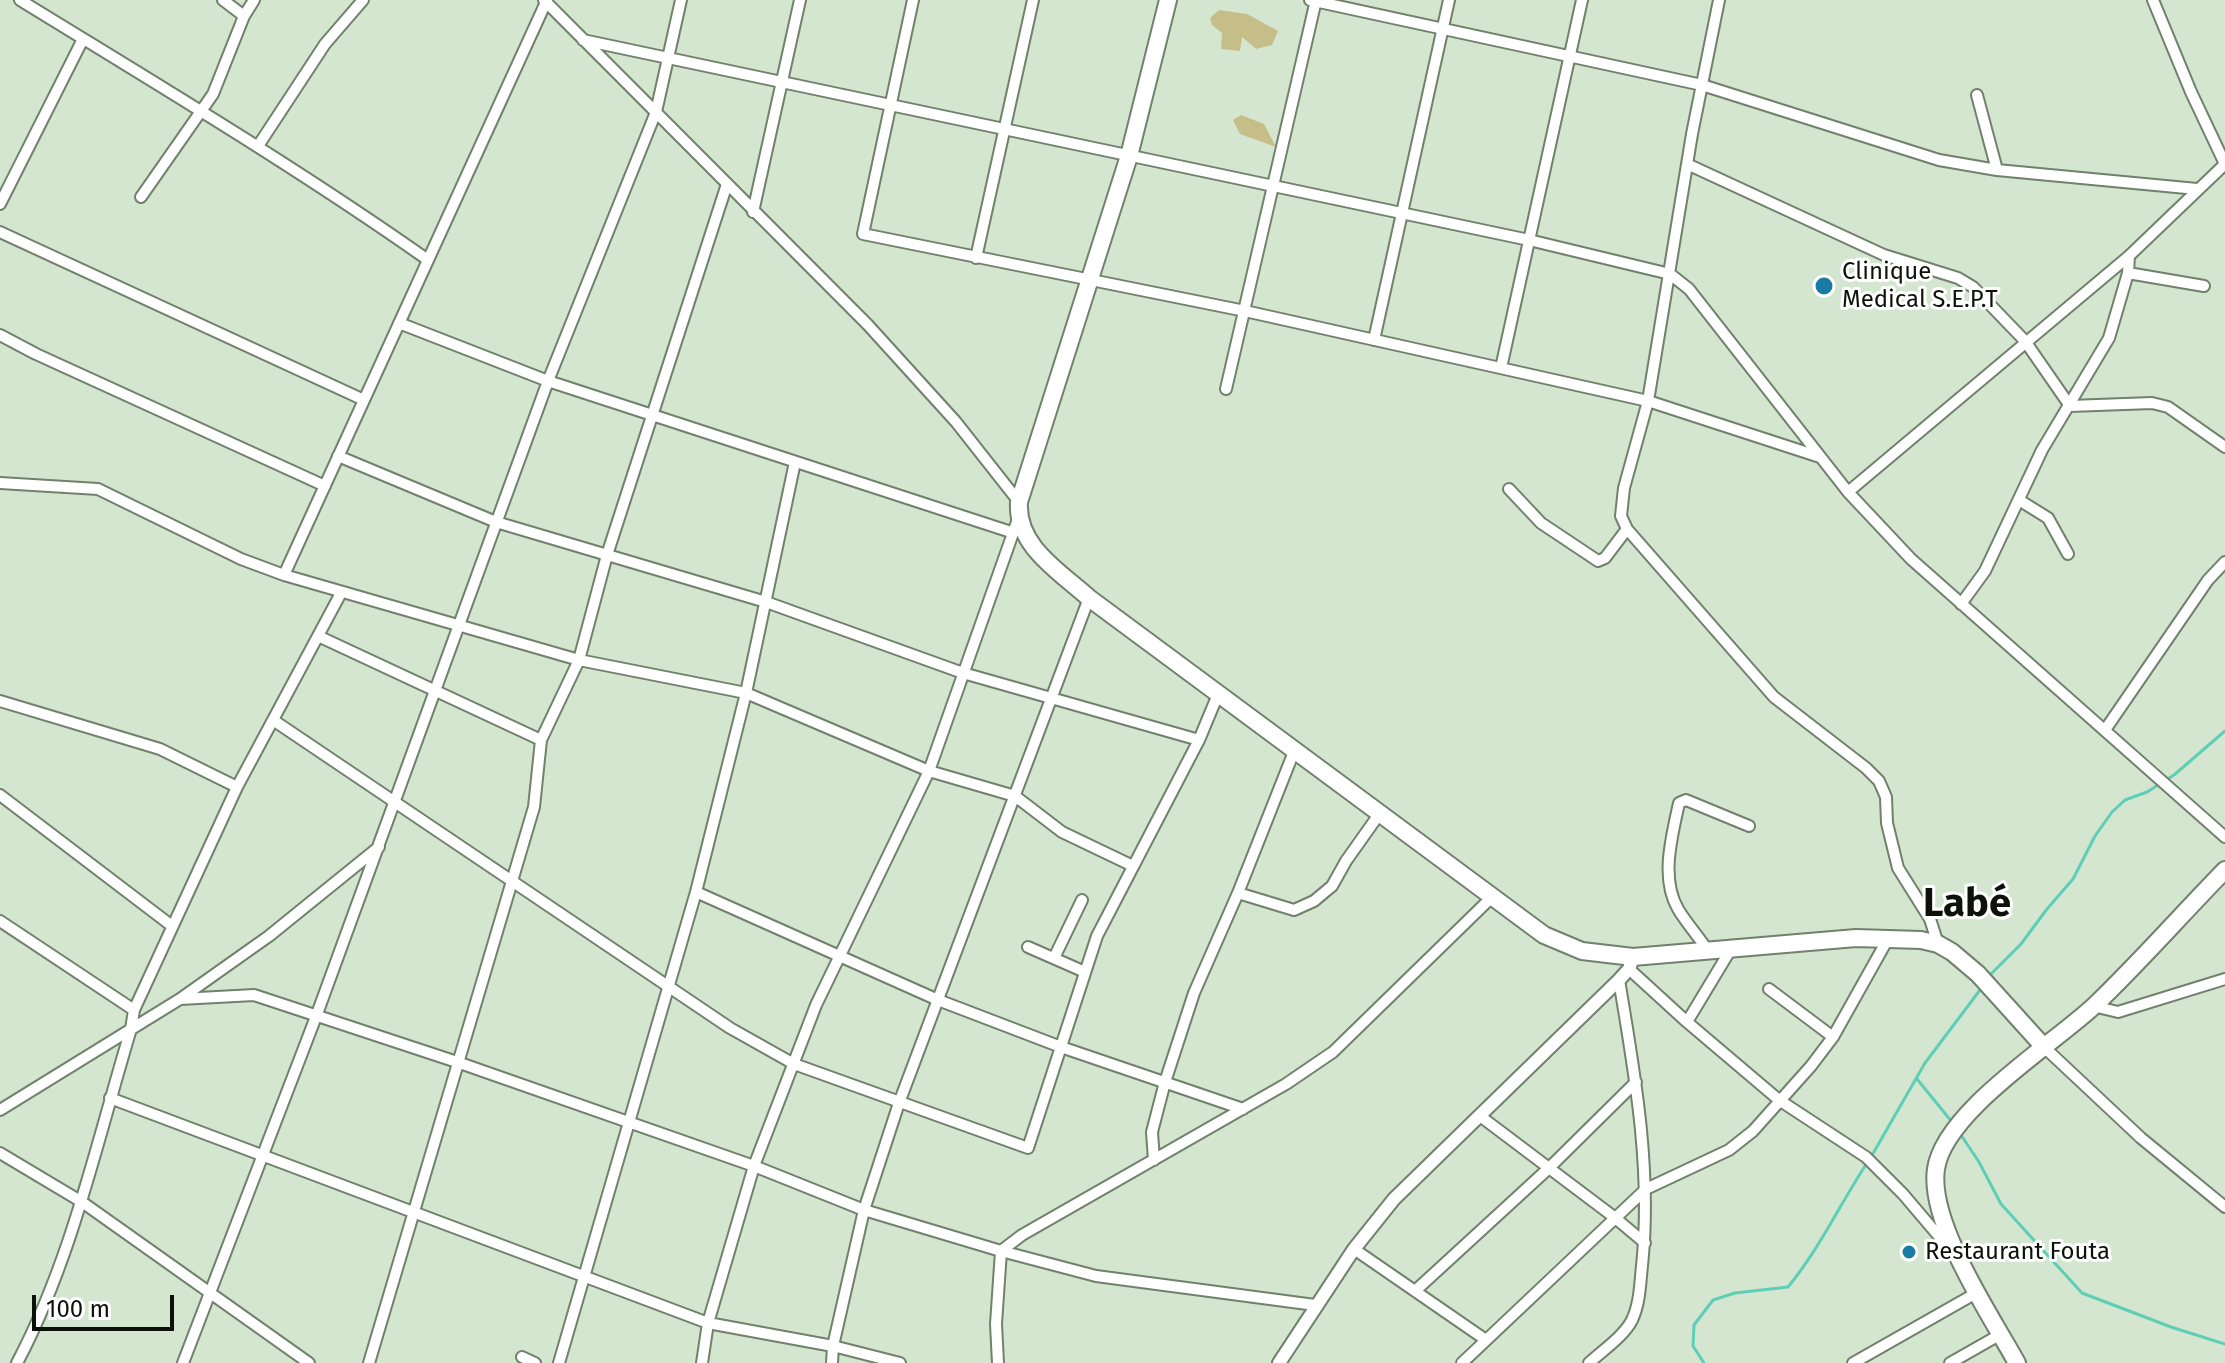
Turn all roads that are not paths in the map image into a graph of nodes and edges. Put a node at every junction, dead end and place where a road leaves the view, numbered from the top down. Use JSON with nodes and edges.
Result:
{"nodes":[{"id":1,"x":20,"y":0,"type":"edge"},
{"id":2,"x":223,"y":0,"type":"edge"},
{"id":3,"x":254,"y":0,"type":"edge"},
{"id":4,"x":363,"y":0,"type":"edge"},
{"id":5,"x":681,"y":0,"type":"edge"},
{"id":6,"x":800,"y":0,"type":"edge"},
{"id":7,"x":913,"y":0,"type":"edge"},
{"id":8,"x":1033,"y":0,"type":"edge"},
{"id":9,"x":1168,"y":0,"type":"edge"},
{"id":10,"x":1314,"y":0,"type":"edge"},
{"id":11,"x":1449,"y":0,"type":"edge"},
{"id":12,"x":1582,"y":0,"type":"edge"},
{"id":13,"x":1719,"y":0,"type":"edge"},
{"id":14,"x":2153,"y":0,"type":"edge"},
{"id":15,"x":546,"y":1,"type":"edge"},
{"id":16,"x":244,"y":16,"type":"junction"},
{"id":17,"x":1442,"y":29,"type":"junction"},
{"id":18,"x":83,"y":39,"type":"junction"},
{"id":19,"x":583,"y":40,"type":"junction"},
{"id":20,"x":1570,"y":56,"type":"junction"},
{"id":21,"x":669,"y":58,"type":"junction"},
{"id":22,"x":782,"y":82,"type":"junction"},
{"id":23,"x":1702,"y":85,"type":"junction"},
{"id":24,"x":1977,"y":95,"type":"dead end"},
{"id":25,"x":891,"y":106,"type":"junction"},
{"id":26,"x":202,"y":110,"type":"junction"},
{"id":27,"x":656,"y":112,"type":"junction"},
{"id":28,"x":1004,"y":130,"type":"junction"},
{"id":29,"x":258,"y":146,"type":"junction"},
{"id":30,"x":1129,"y":156,"type":"junction"},
{"id":31,"x":1687,"y":164,"type":"junction"},
{"id":32,"x":2225,"y":164,"type":"edge"},
{"id":33,"x":1997,"y":170,"type":"junction"},
{"id":34,"x":727,"y":184,"type":"junction"},
{"id":35,"x":1274,"y":186,"type":"junction"},
{"id":36,"x":2197,"y":189,"type":"junction"},
{"id":37,"x":141,"y":197,"type":"dead end"},
{"id":38,"x":0,"y":204,"type":"edge"},
{"id":39,"x":753,"y":212,"type":"junction"},
{"id":40,"x":1401,"y":214,"type":"junction"},
{"id":41,"x":0,"y":232,"type":"edge"},
{"id":42,"x":1529,"y":240,"type":"junction"},
{"id":43,"x":2129,"y":256,"type":"junction"},
{"id":44,"x":976,"y":258,"type":"junction"},
{"id":45,"x":428,"y":260,"type":"junction"},
{"id":46,"x":2128,"y":273,"type":"junction"},
{"id":47,"x":1670,"y":274,"type":"junction"},
{"id":48,"x":1091,"y":280,"type":"junction"},
{"id":49,"x":2204,"y":286,"type":"dead end"},
{"id":50,"x":1245,"y":311,"type":"junction"},
{"id":51,"x":399,"y":323,"type":"junction"},
{"id":52,"x":0,"y":335,"type":"edge"},
{"id":53,"x":1374,"y":340,"type":"junction"},
{"id":54,"x":2025,"y":341,"type":"junction"},
{"id":55,"x":1501,"y":368,"type":"junction"},
{"id":56,"x":548,"y":381,"type":"junction"},
{"id":57,"x":1226,"y":389,"type":"dead end"},
{"id":58,"x":364,"y":400,"type":"junction"},
{"id":59,"x":1648,"y":401,"type":"junction"},
{"id":60,"x":2070,"y":406,"type":"junction"},
{"id":61,"x":650,"y":415,"type":"junction"},
{"id":62,"x":2225,"y":447,"type":"edge"},
{"id":63,"x":338,"y":456,"type":"junction"},
{"id":64,"x":1822,"y":458,"type":"junction"},
{"id":65,"x":795,"y":462,"type":"junction"},
{"id":66,"x":0,"y":483,"type":"edge"},
{"id":67,"x":325,"y":486,"type":"junction"},
{"id":68,"x":1509,"y":489,"type":"dead end"},
{"id":69,"x":1848,"y":492,"type":"junction"},
{"id":70,"x":2019,"y":500,"type":"junction"},
{"id":71,"x":1016,"y":518,"type":"junction"},
{"id":72,"x":496,"y":522,"type":"junction"},
{"id":73,"x":1627,"y":529,"type":"junction"},
{"id":74,"x":2068,"y":554,"type":"dead end"},
{"id":75,"x":607,"y":555,"type":"junction"},
{"id":76,"x":2225,"y":562,"type":"edge"},
{"id":77,"x":284,"y":575,"type":"junction"},
{"id":78,"x":341,"y":593,"type":"junction"},
{"id":79,"x":1089,"y":598,"type":"junction"},
{"id":80,"x":766,"y":602,"type":"junction"},
{"id":81,"x":1961,"y":604,"type":"junction"},
{"id":82,"x":458,"y":626,"type":"junction"},
{"id":83,"x":318,"y":636,"type":"junction"},
{"id":84,"x":579,"y":660,"type":"junction"},
{"id":85,"x":963,"y":673,"type":"junction"},
{"id":86,"x":436,"y":690,"type":"junction"},
{"id":87,"x":1219,"y":692,"type":"junction"},
{"id":88,"x":746,"y":693,"type":"junction"},
{"id":89,"x":1052,"y":698,"type":"junction"},
{"id":90,"x":0,"y":701,"type":"edge"},
{"id":91,"x":273,"y":720,"type":"junction"},
{"id":92,"x":2105,"y":730,"type":"junction"},
{"id":93,"x":541,"y":740,"type":"junction"},
{"id":94,"x":1199,"y":740,"type":"junction"},
{"id":95,"x":1295,"y":749,"type":"junction"},
{"id":96,"x":929,"y":771,"type":"junction"},
{"id":97,"x":237,"y":787,"type":"junction"},
{"id":98,"x":0,"y":795,"type":"edge"},
{"id":99,"x":1015,"y":796,"type":"junction"},
{"id":100,"x":395,"y":802,"type":"junction"},
{"id":101,"x":1380,"y":813,"type":"junction"},
{"id":102,"x":1749,"y":826,"type":"dead end"},
{"id":103,"x":2225,"y":837,"type":"edge"},
{"id":104,"x":380,"y":846,"type":"junction"},
{"id":105,"x":1133,"y":866,"type":"junction"},
{"id":106,"x":2225,"y":870,"type":"edge"},
{"id":107,"x":511,"y":880,"type":"junction"},
{"id":108,"x":696,"y":892,"type":"junction"},
{"id":109,"x":1238,"y":893,"type":"junction"},
{"id":110,"x":1492,"y":897,"type":"junction"},
{"id":111,"x":1082,"y":900,"type":"dead end"},
{"id":112,"x":0,"y":921,"type":"edge"},
{"id":113,"x":172,"y":926,"type":"junction"},
{"id":114,"x":1889,"y":937,"type":"junction"},
{"id":115,"x":1938,"y":944,"type":"junction"},
{"id":116,"x":1028,"y":947,"type":"dead end"},
{"id":117,"x":1731,"y":949,"type":"junction"},
{"id":118,"x":1708,"y":951,"type":"junction"},
{"id":119,"x":840,"y":957,"type":"junction"},
{"id":120,"x":1054,"y":958,"type":"junction"},
{"id":121,"x":1631,"y":963,"type":"junction"},
{"id":122,"x":1085,"y":972,"type":"junction"},
{"id":123,"x":2225,"y":979,"type":"edge"},
{"id":124,"x":1619,"y":980,"type":"junction"},
{"id":125,"x":668,"y":987,"type":"junction"},
{"id":126,"x":1769,"y":989,"type":"dead end"},
{"id":127,"x":180,"y":999,"type":"junction"},
{"id":128,"x":938,"y":1000,"type":"junction"},
{"id":129,"x":2093,"y":1006,"type":"junction"},
{"id":130,"x":134,"y":1010,"type":"junction"},
{"id":131,"x":317,"y":1014,"type":"junction"},
{"id":132,"x":1687,"y":1022,"type":"junction"},
{"id":133,"x":131,"y":1029,"type":"junction"},
{"id":134,"x":1833,"y":1037,"type":"junction"},
{"id":135,"x":1061,"y":1047,"type":"junction"},
{"id":136,"x":2044,"y":1047,"type":"junction"},
{"id":137,"x":457,"y":1062,"type":"junction"},
{"id":138,"x":794,"y":1064,"type":"junction"},
{"id":139,"x":1165,"y":1082,"type":"junction"},
{"id":140,"x":1636,"y":1082,"type":"junction"},
{"id":141,"x":110,"y":1098,"type":"junction"},
{"id":142,"x":1779,"y":1100,"type":"junction"},
{"id":143,"x":899,"y":1103,"type":"junction"},
{"id":144,"x":1243,"y":1109,"type":"junction"},
{"id":145,"x":0,"y":1110,"type":"edge"},
{"id":146,"x":1480,"y":1116,"type":"junction"},
{"id":147,"x":629,"y":1122,"type":"junction"},
{"id":148,"x":0,"y":1153,"type":"edge"},
{"id":149,"x":264,"y":1155,"type":"junction"},
{"id":150,"x":1154,"y":1160,"type":"junction"},
{"id":151,"x":754,"y":1166,"type":"junction"},
{"id":152,"x":1549,"y":1168,"type":"junction"},
{"id":153,"x":1646,"y":1189,"type":"junction"},
{"id":154,"x":82,"y":1202,"type":"junction"},
{"id":155,"x":2225,"y":1207,"type":"edge"},
{"id":156,"x":864,"y":1210,"type":"junction"},
{"id":157,"x":412,"y":1211,"type":"junction"},
{"id":158,"x":1614,"y":1217,"type":"junction"},
{"id":159,"x":1950,"y":1237,"type":"junction"},
{"id":160,"x":1645,"y":1243,"type":"junction"},
{"id":161,"x":1354,"y":1249,"type":"junction"},
{"id":162,"x":1001,"y":1251,"type":"junction"},
{"id":163,"x":585,"y":1276,"type":"junction"},
{"id":164,"x":1415,"y":1291,"type":"junction"},
{"id":165,"x":1978,"y":1292,"type":"junction"},
{"id":166,"x":211,"y":1293,"type":"junction"},
{"id":167,"x":1315,"y":1305,"type":"junction"},
{"id":168,"x":708,"y":1323,"type":"junction"},
{"id":169,"x":2001,"y":1334,"type":"junction"},
{"id":170,"x":1486,"y":1340,"type":"junction"},
{"id":171,"x":833,"y":1346,"type":"junction"},
{"id":172,"x":522,"y":1357,"type":"dead end"},
{"id":173,"x":17,"y":1363,"type":"edge"},
{"id":174,"x":183,"y":1363,"type":"edge"},
{"id":175,"x":309,"y":1363,"type":"edge"},
{"id":176,"x":369,"y":1363,"type":"edge"},
{"id":177,"x":535,"y":1363,"type":"edge"},
{"id":178,"x":559,"y":1363,"type":"edge"},
{"id":179,"x":702,"y":1363,"type":"edge"},
{"id":180,"x":832,"y":1363,"type":"edge"},
{"id":181,"x":900,"y":1363,"type":"edge"},
{"id":182,"x":998,"y":1363,"type":"edge"},
{"id":183,"x":1279,"y":1363,"type":"edge"},
{"id":184,"x":1462,"y":1363,"type":"edge"},
{"id":185,"x":1589,"y":1363,"type":"edge"},
{"id":186,"x":1853,"y":1363,"type":"edge"},
{"id":187,"x":1950,"y":1363,"type":"edge"},
{"id":188,"x":2017,"y":1363,"type":"edge"}],
"edges":[{"from":1,"to":18,"type":"street"},
{"from":2,"to":16,"type":"street"},
{"from":3,"to":16,"type":"street"},
{"from":4,"to":29,"type":"street"},
{"from":5,"to":21,"type":"street"},
{"from":6,"to":22,"type":"street"},
{"from":7,"to":25,"type":"street"},
{"from":8,"to":28,"type":"street"},
{"from":9,"to":30,"type":"main road"},
{"from":10,"to":17,"type":"street"},
{"from":10,"to":35,"type":"street"},
{"from":11,"to":17,"type":"street"},
{"from":12,"to":20,"type":"street"},
{"from":13,"to":23,"type":"street"},
{"from":14,"to":32,"type":"street"},
{"from":15,"to":19,"type":"street"},
{"from":15,"to":45,"type":"street"},
{"from":16,"to":26,"type":"street"},
{"from":17,"to":20,"type":"street"},
{"from":17,"to":40,"type":"street"},
{"from":18,"to":26,"type":"street"},
{"from":18,"to":38,"type":"street"},
{"from":19,"to":21,"type":"street"},
{"from":19,"to":27,"type":"street"},
{"from":20,"to":23,"type":"street"},
{"from":20,"to":42,"type":"street"},
{"from":21,"to":22,"type":"street"},
{"from":21,"to":27,"type":"street"},
{"from":22,"to":25,"type":"street"},
{"from":22,"to":39,"type":"street"},
{"from":23,"to":31,"type":"street"},
{"from":23,"to":33,"type":"street"},
{"from":24,"to":33,"type":"street"},
{"from":25,"to":28,"type":"street"},
{"from":25,"to":44,"type":"street"},
{"from":26,"to":29,"type":"street"},
{"from":26,"to":37,"type":"street"},
{"from":27,"to":34,"type":"street"},
{"from":27,"to":56,"type":"street"},
{"from":28,"to":30,"type":"street"},
{"from":28,"to":44,"type":"street"},
{"from":29,"to":45,"type":"street"},
{"from":30,"to":35,"type":"street"},
{"from":30,"to":48,"type":"main road"},
{"from":31,"to":47,"type":"street"},
{"from":31,"to":54,"type":"street"},
{"from":32,"to":36,"type":"street"},
{"from":33,"to":36,"type":"street"},
{"from":34,"to":39,"type":"street"},
{"from":34,"to":61,"type":"street"},
{"from":35,"to":40,"type":"street"},
{"from":35,"to":50,"type":"street"},
{"from":36,"to":43,"type":"street"},
{"from":39,"to":71,"type":"street"},
{"from":40,"to":42,"type":"street"},
{"from":40,"to":53,"type":"street"},
{"from":41,"to":58,"type":"street"},
{"from":42,"to":47,"type":"street"},
{"from":42,"to":55,"type":"street"},
{"from":43,"to":46,"type":"street"},
{"from":43,"to":54,"type":"street"},
{"from":44,"to":48,"type":"street"},
{"from":45,"to":51,"type":"street"},
{"from":46,"to":49,"type":"street"},
{"from":46,"to":60,"type":"street"},
{"from":47,"to":59,"type":"street"},
{"from":47,"to":64,"type":"street"},
{"from":48,"to":50,"type":"street"},
{"from":48,"to":71,"type":"main road"},
{"from":50,"to":53,"type":"street"},
{"from":50,"to":57,"type":"street"},
{"from":51,"to":56,"type":"street"},
{"from":51,"to":58,"type":"street"},
{"from":52,"to":67,"type":"street"},
{"from":53,"to":55,"type":"street"},
{"from":54,"to":60,"type":"street"},
{"from":54,"to":69,"type":"street"},
{"from":55,"to":59,"type":"street"},
{"from":56,"to":61,"type":"street"},
{"from":56,"to":72,"type":"street"},
{"from":58,"to":63,"type":"street"},
{"from":59,"to":64,"type":"street"},
{"from":59,"to":73,"type":"street"},
{"from":60,"to":62,"type":"street"},
{"from":60,"to":70,"type":"street"},
{"from":61,"to":65,"type":"street"},
{"from":61,"to":75,"type":"street"},
{"from":63,"to":67,"type":"street"},
{"from":63,"to":72,"type":"street"},
{"from":64,"to":69,"type":"street"},
{"from":65,"to":71,"type":"street"},
{"from":65,"to":80,"type":"street"},
{"from":66,"to":77,"type":"street"},
{"from":67,"to":77,"type":"street"},
{"from":68,"to":73,"type":"street"},
{"from":69,"to":81,"type":"street"},
{"from":70,"to":74,"type":"street"},
{"from":70,"to":81,"type":"street"},
{"from":71,"to":79,"type":"main road"},
{"from":71,"to":85,"type":"street"},
{"from":72,"to":75,"type":"street"},
{"from":72,"to":82,"type":"street"},
{"from":73,"to":115,"type":"street"},
{"from":75,"to":80,"type":"street"},
{"from":75,"to":84,"type":"street"},
{"from":76,"to":92,"type":"street"},
{"from":77,"to":78,"type":"street"},
{"from":78,"to":82,"type":"street"},
{"from":78,"to":83,"type":"street"},
{"from":79,"to":87,"type":"main road"},
{"from":79,"to":89,"type":"street"},
{"from":80,"to":85,"type":"street"},
{"from":80,"to":88,"type":"street"},
{"from":81,"to":92,"type":"street"},
{"from":82,"to":84,"type":"street"},
{"from":82,"to":86,"type":"street"},
{"from":83,"to":86,"type":"street"},
{"from":83,"to":91,"type":"street"},
{"from":84,"to":88,"type":"street"},
{"from":84,"to":93,"type":"street"},
{"from":85,"to":89,"type":"street"},
{"from":85,"to":96,"type":"street"},
{"from":86,"to":93,"type":"street"},
{"from":86,"to":100,"type":"street"},
{"from":87,"to":94,"type":"street"},
{"from":87,"to":95,"type":"main road"},
{"from":88,"to":96,"type":"street"},
{"from":88,"to":108,"type":"street"},
{"from":89,"to":94,"type":"street"},
{"from":89,"to":99,"type":"street"},
{"from":90,"to":97,"type":"street"},
{"from":91,"to":97,"type":"street"},
{"from":91,"to":100,"type":"street"},
{"from":92,"to":103,"type":"street"},
{"from":93,"to":107,"type":"street"},
{"from":94,"to":105,"type":"street"},
{"from":95,"to":101,"type":"main road"},
{"from":95,"to":109,"type":"street"},
{"from":96,"to":99,"type":"street"},
{"from":96,"to":119,"type":"street"},
{"from":97,"to":113,"type":"street"},
{"from":98,"to":113,"type":"street"},
{"from":99,"to":105,"type":"street"},
{"from":99,"to":128,"type":"street"},
{"from":100,"to":104,"type":"street"},
{"from":100,"to":107,"type":"street"},
{"from":101,"to":109,"type":"street"},
{"from":101,"to":110,"type":"main road"},
{"from":102,"to":118,"type":"street"},
{"from":104,"to":127,"type":"street"},
{"from":104,"to":131,"type":"street"},
{"from":105,"to":122,"type":"street"},
{"from":106,"to":129,"type":"main road"},
{"from":107,"to":125,"type":"street"},
{"from":107,"to":137,"type":"street"},
{"from":108,"to":119,"type":"street"},
{"from":108,"to":125,"type":"street"},
{"from":109,"to":139,"type":"street"},
{"from":110,"to":121,"type":"main road"},
{"from":110,"to":144,"type":"street"},
{"from":111,"to":120,"type":"street"},
{"from":112,"to":130,"type":"street"},
{"from":113,"to":130,"type":"street"},
{"from":114,"to":115,"type":"main road"},
{"from":114,"to":117,"type":"main road"},
{"from":114,"to":134,"type":"street"},
{"from":115,"to":136,"type":"main road"},
{"from":116,"to":120,"type":"street"},
{"from":117,"to":118,"type":"main road"},
{"from":117,"to":132,"type":"street"},
{"from":118,"to":121,"type":"main road"},
{"from":119,"to":128,"type":"street"},
{"from":119,"to":138,"type":"street"},
{"from":120,"to":122,"type":"street"},
{"from":121,"to":124,"type":"street"},
{"from":121,"to":132,"type":"street"},
{"from":122,"to":135,"type":"street"},
{"from":123,"to":129,"type":"street"},
{"from":124,"to":140,"type":"street"},
{"from":124,"to":146,"type":"street"},
{"from":125,"to":138,"type":"street"},
{"from":125,"to":147,"type":"street"},
{"from":126,"to":134,"type":"street"},
{"from":127,"to":131,"type":"street"},
{"from":127,"to":133,"type":"street"},
{"from":128,"to":135,"type":"street"},
{"from":128,"to":143,"type":"street"},
{"from":129,"to":136,"type":"main road"},
{"from":130,"to":133,"type":"street"},
{"from":131,"to":137,"type":"street"},
{"from":131,"to":149,"type":"street"},
{"from":132,"to":142,"type":"street"},
{"from":133,"to":141,"type":"street"},
{"from":133,"to":145,"type":"street"},
{"from":134,"to":142,"type":"street"},
{"from":135,"to":139,"type":"street"},
{"from":135,"to":143,"type":"street"},
{"from":136,"to":155,"type":"street"},
{"from":136,"to":159,"type":"main road"},
{"from":137,"to":147,"type":"street"},
{"from":137,"to":157,"type":"street"},
{"from":138,"to":143,"type":"street"},
{"from":138,"to":151,"type":"street"},
{"from":139,"to":144,"type":"street"},
{"from":139,"to":150,"type":"street"},
{"from":140,"to":152,"type":"street"},
{"from":140,"to":153,"type":"street"},
{"from":141,"to":149,"type":"street"},
{"from":141,"to":154,"type":"street"},
{"from":142,"to":153,"type":"street"},
{"from":142,"to":159,"type":"street"},
{"from":143,"to":156,"type":"street"},
{"from":144,"to":150,"type":"street"},
{"from":146,"to":152,"type":"street"},
{"from":146,"to":161,"type":"street"},
{"from":147,"to":151,"type":"street"},
{"from":147,"to":163,"type":"street"},
{"from":148,"to":154,"type":"street"},
{"from":149,"to":157,"type":"street"},
{"from":149,"to":166,"type":"street"},
{"from":150,"to":162,"type":"street"},
{"from":151,"to":156,"type":"street"},
{"from":151,"to":168,"type":"street"},
{"from":152,"to":158,"type":"street"},
{"from":152,"to":164,"type":"street"},
{"from":153,"to":158,"type":"street"},
{"from":153,"to":160,"type":"street"},
{"from":154,"to":166,"type":"street"},
{"from":154,"to":173,"type":"street"},
{"from":156,"to":162,"type":"street"},
{"from":156,"to":171,"type":"street"},
{"from":157,"to":163,"type":"street"},
{"from":157,"to":176,"type":"street"},
{"from":158,"to":160,"type":"street"},
{"from":158,"to":170,"type":"street"},
{"from":159,"to":165,"type":"main road"},
{"from":160,"to":185,"type":"street"},
{"from":161,"to":164,"type":"street"},
{"from":161,"to":167,"type":"street"},
{"from":162,"to":167,"type":"street"},
{"from":162,"to":182,"type":"street"},
{"from":163,"to":168,"type":"street"},
{"from":163,"to":178,"type":"street"},
{"from":164,"to":170,"type":"street"},
{"from":165,"to":169,"type":"main road"},
{"from":165,"to":186,"type":"street"},
{"from":166,"to":174,"type":"street"},
{"from":166,"to":175,"type":"street"},
{"from":167,"to":183,"type":"street"},
{"from":168,"to":171,"type":"street"},
{"from":168,"to":179,"type":"street"},
{"from":169,"to":187,"type":"street"},
{"from":169,"to":188,"type":"main road"},
{"from":170,"to":184,"type":"street"},
{"from":171,"to":180,"type":"street"},
{"from":171,"to":181,"type":"street"},
{"from":172,"to":177,"type":"street"}]}
